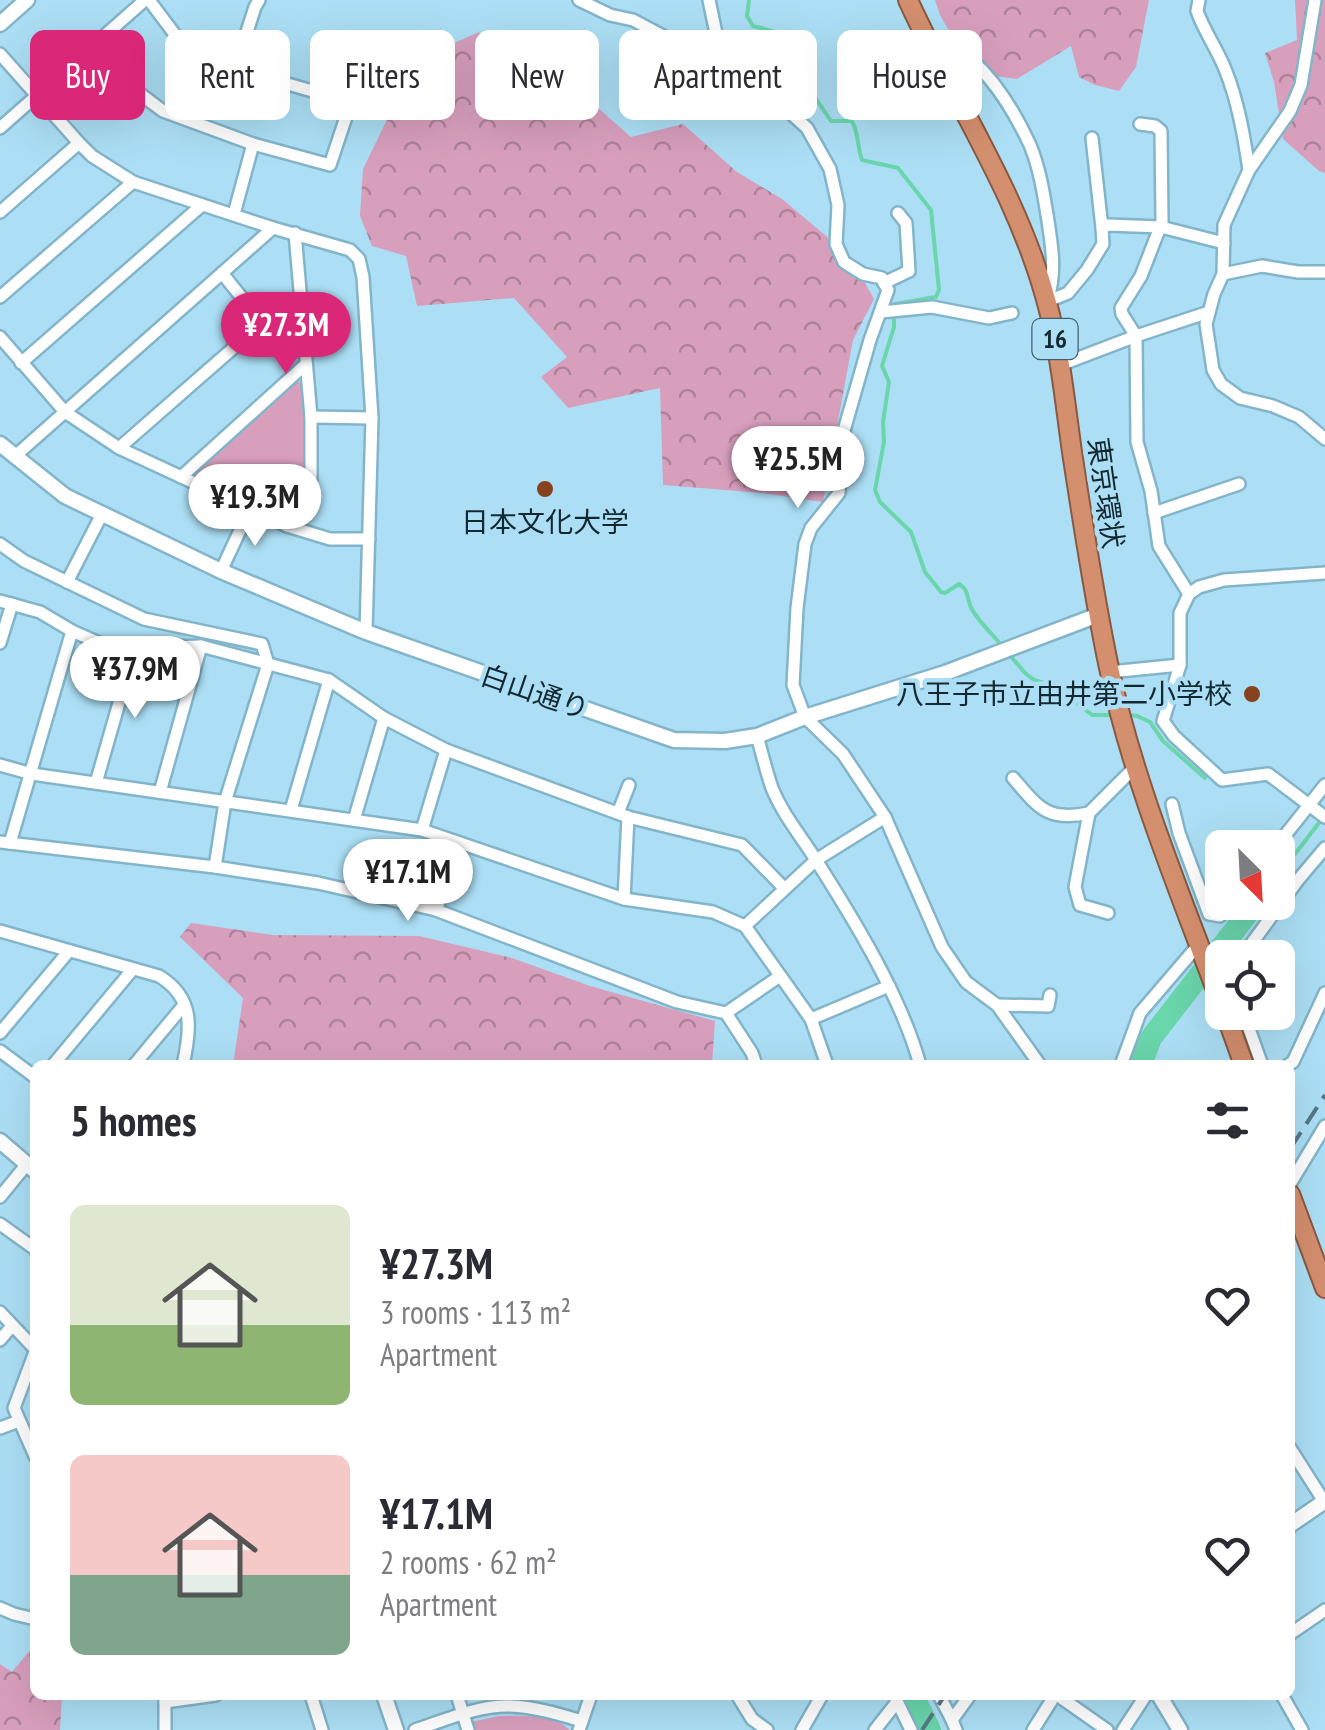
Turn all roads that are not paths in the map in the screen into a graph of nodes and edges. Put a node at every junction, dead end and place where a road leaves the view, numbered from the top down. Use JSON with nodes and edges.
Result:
{"nodes":[{"id":1,"x":27,"y":0,"type":"edge"},
{"id":2,"x":147,"y":0,"type":"edge"},
{"id":3,"x":259,"y":0,"type":"edge"},
{"id":4,"x":579,"y":0,"type":"edge"},
{"id":5,"x":709,"y":0,"type":"edge"},
{"id":6,"x":908,"y":0,"type":"edge"},
{"id":7,"x":1199,"y":0,"type":"edge"},
{"id":8,"x":1315,"y":0,"type":"edge"},
{"id":9,"x":0,"y":24,"type":"edge"},
{"id":10,"x":112,"y":30,"type":"edge"},
{"id":11,"x":171,"y":30,"type":"edge"},
{"id":12,"x":248,"y":30,"type":"edge"},
{"id":13,"x":651,"y":30,"type":"edge"},
{"id":14,"x":715,"y":30,"type":"edge"},
{"id":15,"x":923,"y":30,"type":"edge"},
{"id":16,"x":0,"y":54,"type":"edge"},
{"id":17,"x":982,"y":72,"type":"edge"},
{"id":18,"x":290,"y":85,"type":"edge"},
{"id":19,"x":30,"y":87,"type":"edge"},
{"id":20,"x":145,"y":98,"type":"edge"},
{"id":21,"x":30,"y":101,"type":"edge"},
{"id":22,"x":59,"y":120,"type":"edge"},
{"id":23,"x":798,"y":120,"type":"edge"},
{"id":24,"x":968,"y":120,"type":"edge"},
{"id":25,"x":1140,"y":124,"type":"dead end"},
{"id":26,"x":0,"y":128,"type":"edge"},
{"id":27,"x":1092,"y":138,"type":"dead end"},
{"id":28,"x":79,"y":143,"type":"junction"},
{"id":29,"x":253,"y":144,"type":"junction"},
{"id":30,"x":1249,"y":170,"type":"junction"},
{"id":31,"x":132,"y":182,"type":"junction"},
{"id":32,"x":202,"y":206,"type":"junction"},
{"id":33,"x":0,"y":212,"type":"edge"},
{"id":34,"x":898,"y":213,"type":"dead end"},
{"id":35,"x":234,"y":214,"type":"junction"},
{"id":36,"x":1160,"y":227,"type":"junction"},
{"id":37,"x":273,"y":228,"type":"junction"},
{"id":38,"x":1102,"y":228,"type":"junction"},
{"id":39,"x":295,"y":233,"type":"junction"},
{"id":40,"x":1224,"y":243,"type":"junction"},
{"id":41,"x":1325,"y":272,"type":"edge"},
{"id":42,"x":222,"y":273,"type":"junction"},
{"id":43,"x":1222,"y":274,"type":"junction"},
{"id":44,"x":884,"y":282,"type":"junction"},
{"id":45,"x":0,"y":297,"type":"edge"},
{"id":46,"x":1046,"y":302,"type":"junction"},
{"id":47,"x":881,"y":312,"type":"junction"},
{"id":48,"x":1209,"y":312,"type":"junction"},
{"id":49,"x":1012,"y":313,"type":"dead end"},
{"id":50,"x":1136,"y":336,"type":"junction"},
{"id":51,"x":0,"y":337,"type":"edge"},
{"id":52,"x":21,"y":364,"type":"junction"},
{"id":53,"x":306,"y":364,"type":"junction"},
{"id":54,"x":1060,"y":365,"type":"junction"},
{"id":55,"x":64,"y":412,"type":"junction"},
{"id":56,"x":311,"y":417,"type":"junction"},
{"id":57,"x":372,"y":418,"type":"junction"},
{"id":58,"x":1325,"y":440,"type":"edge"},
{"id":59,"x":0,"y":444,"type":"edge"},
{"id":60,"x":119,"y":448,"type":"junction"},
{"id":61,"x":14,"y":457,"type":"junction"},
{"id":62,"x":182,"y":477,"type":"junction"},
{"id":63,"x":1239,"y":484,"type":"dead end"},
{"id":64,"x":250,"y":509,"type":"junction"},
{"id":65,"x":1154,"y":512,"type":"junction"},
{"id":66,"x":102,"y":514,"type":"junction"},
{"id":67,"x":286,"y":526,"type":"junction"},
{"id":68,"x":369,"y":539,"type":"junction"},
{"id":69,"x":0,"y":544,"type":"edge"},
{"id":70,"x":221,"y":571,"type":"junction"},
{"id":71,"x":1325,"y":573,"type":"edge"},
{"id":72,"x":67,"y":582,"type":"junction"},
{"id":73,"x":1189,"y":594,"type":"junction"},
{"id":74,"x":6,"y":602,"type":"edge"},
{"id":75,"x":1098,"y":615,"type":"junction"},
{"id":76,"x":72,"y":631,"type":"junction"},
{"id":77,"x":366,"y":632,"type":"junction"},
{"id":78,"x":0,"y":643,"type":"edge"},
{"id":79,"x":201,"y":646,"type":"junction"},
{"id":80,"x":134,"y":647,"type":"junction"},
{"id":81,"x":268,"y":664,"type":"junction"},
{"id":82,"x":1180,"y":665,"type":"junction"},
{"id":83,"x":1110,"y":672,"type":"junction"},
{"id":84,"x":329,"y":680,"type":"junction"},
{"id":85,"x":805,"y":717,"type":"junction"},
{"id":86,"x":384,"y":718,"type":"junction"},
{"id":87,"x":757,"y":736,"type":"junction"},
{"id":88,"x":446,"y":750,"type":"junction"},
{"id":89,"x":0,"y":765,"type":"edge"},
{"id":90,"x":1135,"y":767,"type":"junction"},
{"id":91,"x":32,"y":774,"type":"junction"},
{"id":92,"x":1013,"y":778,"type":"dead end"},
{"id":93,"x":96,"y":783,"type":"junction"},
{"id":94,"x":629,"y":785,"type":"dead end"},
{"id":95,"x":1325,"y":785,"type":"edge"},
{"id":96,"x":160,"y":792,"type":"junction"},
{"id":97,"x":225,"y":802,"type":"junction"},
{"id":98,"x":1172,"y":804,"type":"dead end"},
{"id":99,"x":291,"y":810,"type":"junction"},
{"id":100,"x":1318,"y":811,"type":"edge"},
{"id":101,"x":1088,"y":813,"type":"junction"},
{"id":102,"x":623,"y":815,"type":"junction"},
{"id":103,"x":885,"y":817,"type":"junction"},
{"id":104,"x":354,"y":820,"type":"junction"},
{"id":105,"x":422,"y":830,"type":"junction"},
{"id":106,"x":1295,"y":831,"type":"edge"},
{"id":107,"x":5,"y":842,"type":"edge"},
{"id":108,"x":462,"y":844,"type":"junction"},
{"id":109,"x":1325,"y":848,"type":"edge"},
{"id":110,"x":816,"y":860,"type":"junction"},
{"id":111,"x":215,"y":867,"type":"junction"},
{"id":112,"x":784,"y":888,"type":"junction"},
{"id":113,"x":624,"y":900,"type":"junction"},
{"id":114,"x":1205,"y":903,"type":"edge"},
{"id":115,"x":436,"y":910,"type":"junction"},
{"id":116,"x":1108,"y":914,"type":"dead end"},
{"id":117,"x":745,"y":926,"type":"junction"},
{"id":118,"x":2,"y":934,"type":"edge"},
{"id":119,"x":1254,"y":940,"type":"edge"},
{"id":120,"x":1201,"y":948,"type":"junction"},
{"id":121,"x":69,"y":951,"type":"junction"},
{"id":122,"x":1205,"y":959,"type":"edge"},
{"id":123,"x":134,"y":969,"type":"junction"},
{"id":124,"x":780,"y":976,"type":"junction"},
{"id":125,"x":888,"y":986,"type":"junction"},
{"id":126,"x":1325,"y":993,"type":"edge"},
{"id":127,"x":1050,"y":995,"type":"dead end"},
{"id":128,"x":184,"y":1005,"type":"junction"},
{"id":129,"x":997,"y":1005,"type":"junction"},
{"id":130,"x":726,"y":1013,"type":"junction"},
{"id":131,"x":810,"y":1018,"type":"junction"},
{"id":132,"x":1232,"y":1030,"type":"edge"},
{"id":133,"x":1249,"y":1030,"type":"edge"},
{"id":134,"x":0,"y":1033,"type":"edge"},
{"id":135,"x":0,"y":1052,"type":"edge"},
{"id":136,"x":57,"y":1060,"type":"edge"},
{"id":137,"x":138,"y":1060,"type":"edge"},
{"id":138,"x":185,"y":1060,"type":"edge"},
{"id":139,"x":754,"y":1060,"type":"edge"},
{"id":140,"x":826,"y":1060,"type":"edge"},
{"id":141,"x":919,"y":1060,"type":"edge"},
{"id":142,"x":1036,"y":1060,"type":"edge"},
{"id":143,"x":1124,"y":1060,"type":"edge"},
{"id":144,"x":1242,"y":1060,"type":"edge"},
{"id":145,"x":1260,"y":1060,"type":"edge"},
{"id":146,"x":1294,"y":1060,"type":"edge"},
{"id":147,"x":30,"y":1073,"type":"edge"},
{"id":148,"x":1325,"y":1126,"type":"edge"},
{"id":149,"x":0,"y":1141,"type":"edge"},
{"id":150,"x":30,"y":1166,"type":"edge"},
{"id":151,"x":30,"y":1168,"type":"edge"},
{"id":152,"x":1295,"y":1176,"type":"edge"},
{"id":153,"x":0,"y":1196,"type":"edge"},
{"id":154,"x":1295,"y":1207,"type":"edge"},
{"id":155,"x":0,"y":1224,"type":"edge"},
{"id":156,"x":30,"y":1245,"type":"edge"},
{"id":157,"x":1325,"y":1288,"type":"edge"},
{"id":158,"x":0,"y":1312,"type":"edge"},
{"id":159,"x":12,"y":1326,"type":"junction"},
{"id":160,"x":0,"y":1340,"type":"edge"},
{"id":161,"x":30,"y":1345,"type":"edge"},
{"id":162,"x":30,"y":1364,"type":"edge"},
{"id":163,"x":19,"y":1420,"type":"junction"},
{"id":164,"x":0,"y":1428,"type":"edge"},
{"id":165,"x":30,"y":1445,"type":"edge"},
{"id":166,"x":1295,"y":1456,"type":"edge"},
{"id":167,"x":1325,"y":1502,"type":"edge"},
{"id":168,"x":1295,"y":1523,"type":"edge"},
{"id":169,"x":0,"y":1608,"type":"edge"},
{"id":170,"x":1325,"y":1610,"type":"edge"},
{"id":171,"x":30,"y":1618,"type":"edge"},
{"id":172,"x":1295,"y":1631,"type":"edge"},
{"id":173,"x":164,"y":1700,"type":"edge"},
{"id":174,"x":313,"y":1700,"type":"edge"},
{"id":175,"x":386,"y":1700,"type":"edge"},
{"id":176,"x":459,"y":1700,"type":"edge"},
{"id":177,"x":589,"y":1700,"type":"edge"},
{"id":178,"x":740,"y":1700,"type":"edge"},
{"id":179,"x":819,"y":1700,"type":"edge"},
{"id":180,"x":895,"y":1700,"type":"edge"},
{"id":181,"x":897,"y":1700,"type":"edge"},
{"id":182,"x":942,"y":1700,"type":"edge"},
{"id":183,"x":967,"y":1700,"type":"edge"},
{"id":184,"x":1053,"y":1700,"type":"edge"},
{"id":185,"x":1063,"y":1700,"type":"edge"},
{"id":186,"x":1143,"y":1700,"type":"edge"},
{"id":187,"x":1162,"y":1700,"type":"edge"},
{"id":188,"x":1285,"y":1700,"type":"edge"},
{"id":189,"x":463,"y":1714,"type":"junction"},
{"id":190,"x":954,"y":1725,"type":"edge"},
{"id":191,"x":580,"y":1726,"type":"edge"},
{"id":192,"x":322,"y":1728,"type":"edge"},
{"id":193,"x":165,"y":1730,"type":"edge"},
{"id":194,"x":306,"y":1730,"type":"edge"},
{"id":195,"x":396,"y":1730,"type":"edge"},
{"id":196,"x":415,"y":1730,"type":"edge"},
{"id":197,"x":468,"y":1730,"type":"edge"},
{"id":198,"x":766,"y":1730,"type":"edge"},
{"id":199,"x":802,"y":1730,"type":"edge"},
{"id":200,"x":875,"y":1730,"type":"edge"},
{"id":201,"x":912,"y":1730,"type":"edge"},
{"id":202,"x":1033,"y":1730,"type":"edge"},
{"id":203,"x":1107,"y":1730,"type":"edge"},
{"id":204,"x":1123,"y":1730,"type":"edge"},
{"id":205,"x":1180,"y":1730,"type":"edge"},
{"id":206,"x":1302,"y":1730,"type":"edge"}],
"edges":[{"from":1,"to":9,"type":"street"},
{"from":2,"to":10,"type":"street"},
{"from":2,"to":11,"type":"street"},
{"from":3,"to":12,"type":"street"},
{"from":4,"to":13,"type":"street"},
{"from":5,"to":14,"type":"street"},
{"from":6,"to":15,"type":"highway","name":"東京環状","number":"16"},
{"from":7,"to":30,"type":"street"},
{"from":8,"to":30,"type":"street"},
{"from":16,"to":19,"type":"street"},
{"from":17,"to":46,"type":"street"},
{"from":18,"to":29,"type":"street"},
{"from":20,"to":29,"type":"street"},
{"from":21,"to":26,"type":"street"},
{"from":22,"to":28,"type":"street"},
{"from":23,"to":44,"type":"street"},
{"from":24,"to":46,"type":"highway","name":"東京環状","number":"16"},
{"from":25,"to":36,"type":"street"},
{"from":27,"to":38,"type":"street"},
{"from":28,"to":31,"type":"street"},
{"from":28,"to":33,"type":"street"},
{"from":29,"to":35,"type":"street"},
{"from":30,"to":40,"type":"street"},
{"from":31,"to":32,"type":"street"},
{"from":31,"to":45,"type":"street"},
{"from":32,"to":35,"type":"street"},
{"from":32,"to":52,"type":"street"},
{"from":34,"to":44,"type":"street"},
{"from":35,"to":37,"type":"street"},
{"from":36,"to":38,"type":"street"},
{"from":36,"to":40,"type":"street"},
{"from":36,"to":50,"type":"street"},
{"from":37,"to":39,"type":"street"},
{"from":37,"to":42,"type":"street"},
{"from":38,"to":46,"type":"street"},
{"from":39,"to":53,"type":"street"},
{"from":39,"to":57,"type":"street"},
{"from":40,"to":43,"type":"street"},
{"from":41,"to":43,"type":"street"},
{"from":42,"to":55,"type":"street"},
{"from":42,"to":60,"type":"street"},
{"from":43,"to":48,"type":"street"},
{"from":44,"to":47,"type":"street"},
{"from":46,"to":54,"type":"highway","name":"東京環状","number":"16"},
{"from":47,"to":49,"type":"street"},
{"from":47,"to":85,"type":"street"},
{"from":48,"to":50,"type":"street"},
{"from":48,"to":58,"type":"street"},
{"from":50,"to":54,"type":"street"},
{"from":50,"to":65,"type":"street"},
{"from":51,"to":52,"type":"street"},
{"from":52,"to":55,"type":"street"},
{"from":53,"to":56,"type":"street"},
{"from":53,"to":62,"type":"street"},
{"from":54,"to":75,"type":"highway","name":"東京環状","number":"16"},
{"from":55,"to":60,"type":"street"},
{"from":55,"to":61,"type":"street"},
{"from":56,"to":57,"type":"street"},
{"from":56,"to":67,"type":"street"},
{"from":57,"to":68,"type":"street"},
{"from":59,"to":61,"type":"street","name":"白山通り"},
{"from":60,"to":62,"type":"street"},
{"from":61,"to":66,"type":"street","name":"白山通り"},
{"from":62,"to":64,"type":"street"},
{"from":63,"to":65,"type":"street"},
{"from":64,"to":67,"type":"street"},
{"from":64,"to":70,"type":"street"},
{"from":65,"to":73,"type":"street"},
{"from":66,"to":70,"type":"street","name":"白山通り"},
{"from":66,"to":72,"type":"street"},
{"from":67,"to":68,"type":"street"},
{"from":68,"to":77,"type":"street"},
{"from":69,"to":72,"type":"street"},
{"from":70,"to":77,"type":"street","name":"白山通り"},
{"from":71,"to":73,"type":"street"},
{"from":72,"to":81,"type":"street"},
{"from":73,"to":82,"type":"street"},
{"from":74,"to":76,"type":"street"},
{"from":74,"to":78,"type":"street"},
{"from":75,"to":83,"type":"highway","name":"東京環状","number":"16"},
{"from":75,"to":85,"type":"street","name":"白山通り"},
{"from":76,"to":80,"type":"street"},
{"from":76,"to":91,"type":"street"},
{"from":77,"to":87,"type":"street","name":"白山通り"},
{"from":79,"to":80,"type":"street"},
{"from":79,"to":81,"type":"street"},
{"from":79,"to":96,"type":"street"},
{"from":80,"to":93,"type":"street"},
{"from":81,"to":84,"type":"street"},
{"from":81,"to":97,"type":"street"},
{"from":82,"to":83,"type":"street"},
{"from":82,"to":100,"type":"street"},
{"from":83,"to":90,"type":"highway","name":"東京環状","number":"16"},
{"from":84,"to":86,"type":"street"},
{"from":84,"to":99,"type":"street"},
{"from":85,"to":87,"type":"street","name":"白山通り"},
{"from":85,"to":103,"type":"street"},
{"from":86,"to":88,"type":"street"},
{"from":86,"to":104,"type":"street"},
{"from":87,"to":110,"type":"street"},
{"from":88,"to":102,"type":"street"},
{"from":88,"to":105,"type":"street"},
{"from":89,"to":91,"type":"street"},
{"from":90,"to":101,"type":"street"},
{"from":90,"to":120,"type":"highway","name":"東京環状","number":"16"},
{"from":91,"to":93,"type":"street"},
{"from":91,"to":107,"type":"street"},
{"from":92,"to":101,"type":"street"},
{"from":93,"to":96,"type":"street"},
{"from":94,"to":102,"type":"street"},
{"from":95,"to":100,"type":"street"},
{"from":96,"to":97,"type":"street"},
{"from":97,"to":99,"type":"street"},
{"from":97,"to":111,"type":"street"},
{"from":98,"to":114,"type":"street"},
{"from":99,"to":104,"type":"street"},
{"from":100,"to":106,"type":"street"},
{"from":101,"to":116,"type":"street"},
{"from":102,"to":112,"type":"street"},
{"from":102,"to":113,"type":"street"},
{"from":103,"to":110,"type":"street"},
{"from":103,"to":129,"type":"street"},
{"from":104,"to":105,"type":"street"},
{"from":105,"to":108,"type":"street"},
{"from":107,"to":111,"type":"street"},
{"from":108,"to":113,"type":"street"},
{"from":108,"to":115,"type":"street"},
{"from":109,"to":119,"type":"street"},
{"from":110,"to":112,"type":"street"},
{"from":110,"to":125,"type":"street"},
{"from":111,"to":115,"type":"street"},
{"from":112,"to":117,"type":"street"},
{"from":113,"to":117,"type":"street"},
{"from":115,"to":130,"type":"street"},
{"from":117,"to":124,"type":"street"},
{"from":118,"to":121,"type":"street"},
{"from":120,"to":122,"type":"highway","name":"東京環状","number":"16"},
{"from":120,"to":143,"type":"street"},
{"from":121,"to":123,"type":"street"},
{"from":121,"to":134,"type":"street"},
{"from":123,"to":128,"type":"street"},
{"from":123,"to":136,"type":"street"},
{"from":124,"to":130,"type":"street"},
{"from":124,"to":131,"type":"street"},
{"from":125,"to":131,"type":"street"},
{"from":125,"to":141,"type":"street"},
{"from":126,"to":146,"type":"street"},
{"from":127,"to":129,"type":"street"},
{"from":128,"to":137,"type":"street"},
{"from":128,"to":138,"type":"street"},
{"from":129,"to":142,"type":"street"},
{"from":130,"to":139,"type":"street"},
{"from":131,"to":140,"type":"street"},
{"from":132,"to":144,"type":"highway","name":"東京環状","number":"16"},
{"from":133,"to":145,"type":"street"},
{"from":135,"to":147,"type":"street"},
{"from":148,"to":152,"type":"street"},
{"from":149,"to":150,"type":"street"},
{"from":151,"to":153,"type":"street"},
{"from":154,"to":157,"type":"highway"},
{"from":155,"to":156,"type":"street"},
{"from":158,"to":159,"type":"street"},
{"from":159,"to":160,"type":"street"},
{"from":159,"to":161,"type":"street"},
{"from":162,"to":163,"type":"street"},
{"from":163,"to":164,"type":"street"},
{"from":163,"to":165,"type":"street"},
{"from":166,"to":167,"type":"street"},
{"from":167,"to":168,"type":"street"},
{"from":169,"to":171,"type":"street"},
{"from":170,"to":172,"type":"street"},
{"from":173,"to":193,"type":"street"},
{"from":174,"to":192,"type":"street"},
{"from":175,"to":195,"type":"street"},
{"from":176,"to":189,"type":"street"},
{"from":177,"to":191,"type":"street"},
{"from":178,"to":198,"type":"street"},
{"from":179,"to":199,"type":"street"},
{"from":180,"to":200,"type":"street"},
{"from":181,"to":201,"type":"street"},
{"from":182,"to":190,"type":"street"},
{"from":183,"to":190,"type":"street"},
{"from":184,"to":202,"type":"street"},
{"from":185,"to":203,"type":"street"},
{"from":186,"to":204,"type":"street"},
{"from":187,"to":205,"type":"street"},
{"from":188,"to":206,"type":"street"},
{"from":189,"to":191,"type":"street"},
{"from":189,"to":196,"type":"street"},
{"from":189,"to":197,"type":"street"},
{"from":192,"to":194,"type":"street"}]}
